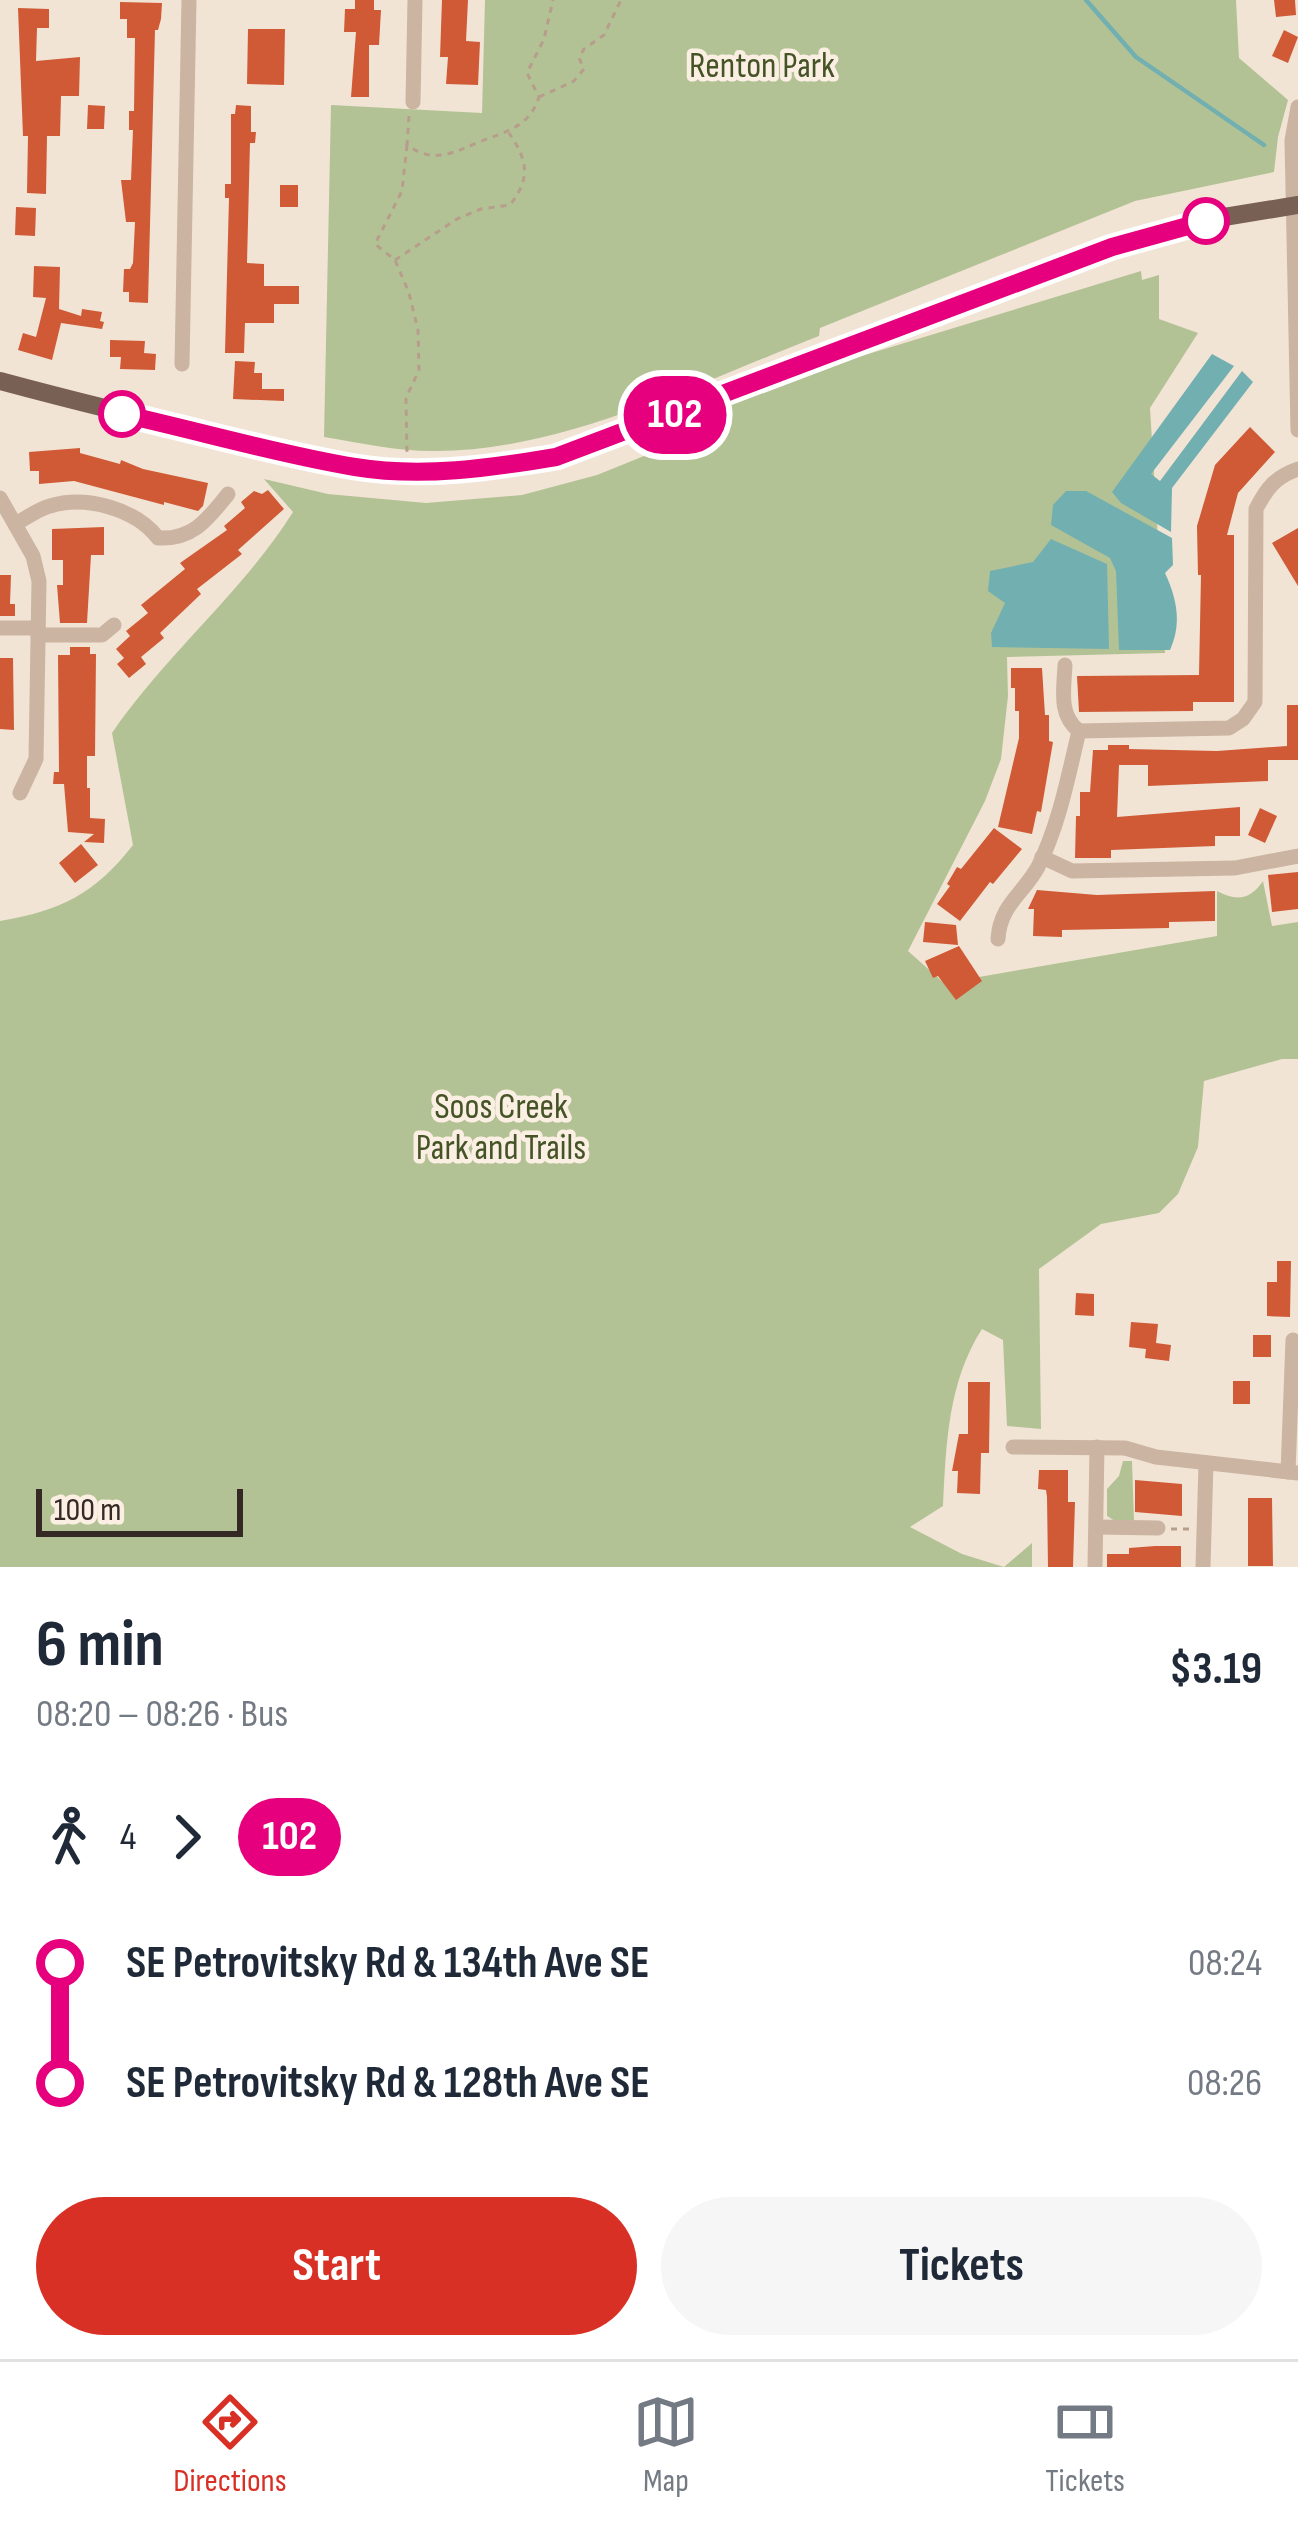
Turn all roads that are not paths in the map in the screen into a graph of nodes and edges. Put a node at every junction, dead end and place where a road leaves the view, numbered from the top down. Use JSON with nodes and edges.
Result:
{"nodes":[{"id":1,"x":189,"y":0,"type":"edge"},
{"id":2,"x":415,"y":0,"type":"edge"},
{"id":3,"x":413,"y":102,"type":"road end"},
{"id":4,"x":1298,"y":107,"type":"edge"},
{"id":5,"x":1296,"y":205,"type":"edge"},
{"id":6,"x":182,"y":364,"type":"dead end"},
{"id":7,"x":0,"y":381,"type":"edge"},
{"id":8,"x":1298,"y":430,"type":"edge"},
{"id":9,"x":1298,"y":469,"type":"edge"},
{"id":10,"x":228,"y":494,"type":"dead end"},
{"id":11,"x":0,"y":498,"type":"edge"},
{"id":12,"x":16,"y":524,"type":"junction"},
{"id":13,"x":114,"y":625,"type":"dead end"},
{"id":14,"x":0,"y":628,"type":"edge"},
{"id":15,"x":38,"y":632,"type":"junction"},
{"id":16,"x":1065,"y":665,"type":"dead end"},
{"id":17,"x":1079,"y":731,"type":"junction"},
{"id":18,"x":20,"y":793,"type":"dead end"},
{"id":19,"x":1042,"y":856,"type":"junction"},
{"id":20,"x":1298,"y":856,"type":"edge"},
{"id":21,"x":998,"y":939,"type":"dead end"},
{"id":22,"x":1293,"y":1340,"type":"dead end"},
{"id":23,"x":1012,"y":1447,"type":"dead end"},
{"id":24,"x":1097,"y":1447,"type":"junction"},
{"id":25,"x":1206,"y":1463,"type":"junction"},
{"id":26,"x":1293,"y":1472,"type":"edge"},
{"id":27,"x":1096,"y":1527,"type":"junction"},
{"id":28,"x":1158,"y":1528,"type":"road end"},
{"id":29,"x":1095,"y":1567,"type":"edge"},
{"id":30,"x":1203,"y":1567,"type":"edge"}],
"edges":[{"from":1,"to":6,"type":"street"},
{"from":2,"to":3,"type":"street"},
{"from":4,"to":5,"type":"street"},
{"from":5,"to":7,"type":"main road"},
{"from":5,"to":8,"type":"street"},
{"from":9,"to":17,"type":"street"},
{"from":10,"to":12,"type":"street"},
{"from":11,"to":12,"type":"street"},
{"from":12,"to":15,"type":"street"},
{"from":13,"to":15,"type":"street"},
{"from":14,"to":15,"type":"street"},
{"from":15,"to":18,"type":"street"},
{"from":16,"to":17,"type":"street"},
{"from":17,"to":19,"type":"street"},
{"from":19,"to":20,"type":"street"},
{"from":19,"to":21,"type":"street"},
{"from":22,"to":26,"type":"street"},
{"from":23,"to":24,"type":"street"},
{"from":24,"to":25,"type":"street"},
{"from":24,"to":27,"type":"street"},
{"from":25,"to":26,"type":"street"},
{"from":25,"to":30,"type":"street"},
{"from":27,"to":28,"type":"street"},
{"from":27,"to":29,"type":"street"}]}
